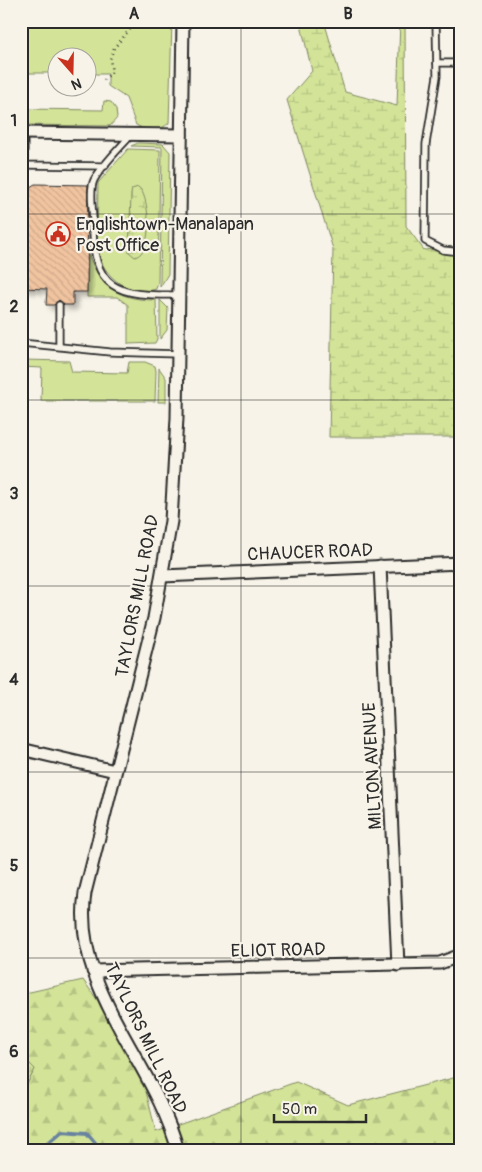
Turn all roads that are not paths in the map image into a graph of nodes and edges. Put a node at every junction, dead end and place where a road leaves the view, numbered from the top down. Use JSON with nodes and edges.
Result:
{"nodes":[{"id":1,"x":183,"y":21,"type":"edge"},
{"id":2,"x":436,"y":21,"type":"edge"},
{"id":3,"x":437,"y":63,"type":"junction"},
{"id":4,"x":461,"y":63,"type":"edge"},
{"id":5,"x":23,"y":133,"type":"edge"},
{"id":6,"x":131,"y":135,"type":"junction"},
{"id":7,"x":181,"y":135,"type":"junction"},
{"id":8,"x":105,"y":166,"type":"junction"},
{"id":9,"x":461,"y":252,"type":"edge"},
{"id":10,"x":179,"y":295,"type":"junction"},
{"id":11,"x":60,"y":305,"type":"dead end"},
{"id":12,"x":21,"y":343,"type":"edge"},
{"id":13,"x":59,"y":346,"type":"junction"},
{"id":14,"x":178,"y":354,"type":"junction"},
{"id":15,"x":461,"y":563,"type":"edge"},
{"id":16,"x":380,"y":566,"type":"junction"},
{"id":17,"x":162,"y":576,"type":"junction"},
{"id":18,"x":21,"y":749,"type":"edge"},
{"id":19,"x":115,"y":771,"type":"junction"},
{"id":20,"x":461,"y":954,"type":"edge"},
{"id":21,"x":398,"y":965,"type":"junction"},
{"id":22,"x":93,"y":971,"type":"junction"},
{"id":23,"x":178,"y":1151,"type":"edge"}],
"edges":[{"from":1,"to":7,"type":"street","name":"TAYLORS MILL ROAD"},
{"from":2,"to":3,"type":"lane"},
{"from":3,"to":4,"type":"lane"},
{"from":3,"to":9,"type":"lane"},
{"from":5,"to":6,"type":"street"},
{"from":5,"to":8,"type":"lane"},
{"from":6,"to":7,"type":"street"},
{"from":6,"to":8,"type":"lane"},
{"from":7,"to":10,"type":"street","name":"TAYLORS MILL ROAD"},
{"from":8,"to":10,"type":"lane"},
{"from":10,"to":14,"type":"street","name":"TAYLORS MILL ROAD"},
{"from":11,"to":13,"type":"lane"},
{"from":12,"to":13,"type":"lane"},
{"from":13,"to":14,"type":"lane"},
{"from":14,"to":17,"type":"street","name":"TAYLORS MILL ROAD"},
{"from":15,"to":16,"type":"street","name":"CHAUCER ROAD"},
{"from":16,"to":17,"type":"street","name":"CHAUCER ROAD"},
{"from":16,"to":21,"type":"street","name":"MILTON AVENUE"},
{"from":17,"to":19,"type":"street","name":"TAYLORS MILL ROAD"},
{"from":18,"to":19,"type":"street"},
{"from":19,"to":22,"type":"street","name":"TAYLORS MILL ROAD"},
{"from":20,"to":21,"type":"street","name":"ELIOT ROAD"},
{"from":21,"to":22,"type":"street","name":"ELIOT ROAD"},
{"from":22,"to":23,"type":"street","name":"TAYLORS MILL ROAD"}]}
